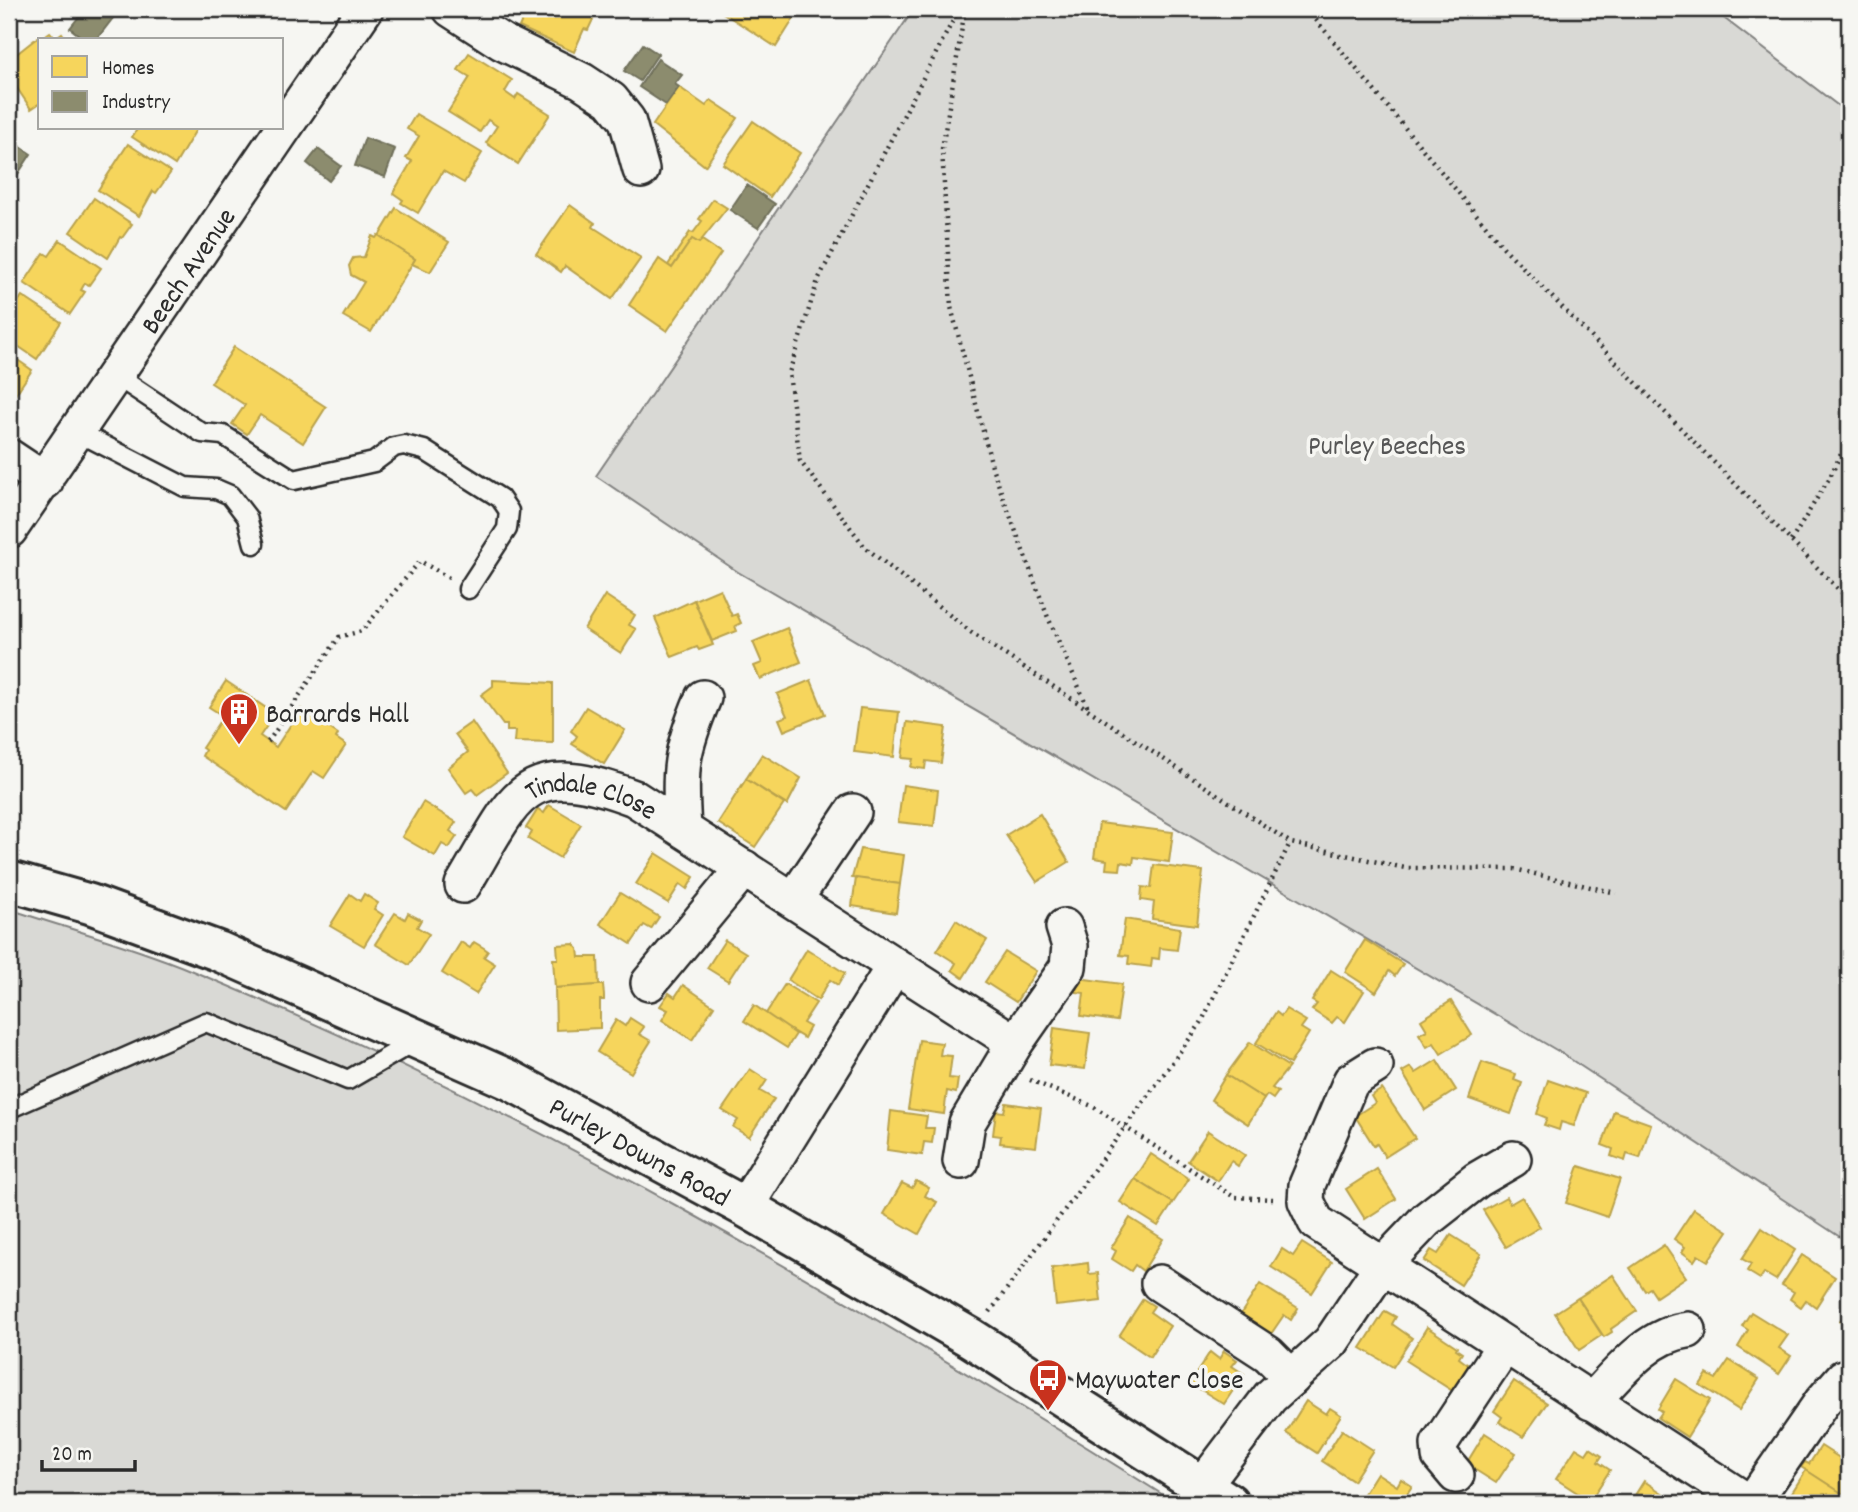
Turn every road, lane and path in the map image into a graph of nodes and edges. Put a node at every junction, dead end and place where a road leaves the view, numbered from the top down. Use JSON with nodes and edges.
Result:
{"nodes":[{"id":1,"x":451,"y":9,"type":"edge"},
{"id":2,"x":959,"y":9,"type":"edge"},
{"id":3,"x":965,"y":9,"type":"edge"},
{"id":4,"x":1307,"y":9,"type":"edge"},
{"id":5,"x":351,"y":13,"type":"edge"},
{"id":6,"x":284,"y":116,"type":"edge"},
{"id":7,"x":275,"y":130,"type":"edge"},
{"id":8,"x":640,"y":170,"type":"dead end"},
{"id":9,"x":115,"y":375,"type":"junction"},
{"id":10,"x":78,"y":432,"type":"junction"},
{"id":11,"x":1849,"y":437,"type":"edge"},
{"id":12,"x":9,"y":457,"type":"edge"},
{"id":13,"x":45,"y":481,"type":"junction"},
{"id":14,"x":9,"y":530,"type":"edge"},
{"id":15,"x":1791,"y":541,"type":"junction"},
{"id":16,"x":254,"y":544,"type":"dead end"},
{"id":17,"x":468,"y":589,"type":"joint"},
{"id":18,"x":1849,"y":600,"type":"edge"},
{"id":19,"x":703,"y":698,"type":"dead end"},
{"id":20,"x":1089,"y":711,"type":"junction"},
{"id":21,"x":268,"y":742,"type":"dead end"},
{"id":22,"x":853,"y":812,"type":"dead end"},
{"id":23,"x":683,"y":828,"type":"junction"},
{"id":24,"x":1290,"y":843,"type":"junction"},
{"id":25,"x":744,"y":868,"type":"junction"},
{"id":26,"x":9,"y":881,"type":"edge"},
{"id":27,"x":463,"y":885,"type":"dead end"},
{"id":28,"x":1616,"y":893,"type":"dead end"},
{"id":29,"x":794,"y":900,"type":"junction"},
{"id":30,"x":1064,"y":927,"type":"dead end"},
{"id":31,"x":894,"y":967,"type":"junction"},
{"id":32,"x":649,"y":983,"type":"dead end"},
{"id":33,"x":417,"y":1040,"type":"junction"},
{"id":34,"x":1009,"y":1054,"type":"junction"},
{"id":35,"x":1375,"y":1066,"type":"dead end"},
{"id":36,"x":15,"y":1106,"type":"dead end"},
{"id":37,"x":1125,"y":1127,"type":"junction"},
{"id":38,"x":1513,"y":1159,"type":"dead end"},
{"id":39,"x":961,"y":1161,"type":"dead end"},
{"id":40,"x":1306,"y":1201,"type":"junction"},
{"id":41,"x":745,"y":1207,"type":"junction"},
{"id":42,"x":1382,"y":1266,"type":"junction"},
{"id":43,"x":1159,"y":1283,"type":"dead end"},
{"id":44,"x":1688,"y":1331,"type":"dead end"},
{"id":45,"x":971,"y":1338,"type":"junction"},
{"id":46,"x":1504,"y":1346,"type":"junction"},
{"id":47,"x":1292,"y":1378,"type":"junction"},
{"id":48,"x":1843,"y":1378,"type":"dead end"},
{"id":49,"x":1591,"y":1402,"type":"junction"},
{"id":50,"x":1456,"y":1475,"type":"dead end"},
{"id":51,"x":1216,"y":1494,"type":"edge"},
{"id":52,"x":1745,"y":1502,"type":"edge"}],
"edges":[{"from":1,"to":8,"type":"street"},
{"from":2,"to":20,"type":"path"},
{"from":3,"to":20,"type":"path"},
{"from":4,"to":15,"type":"path"},
{"from":5,"to":6,"type":"street","name":"Beech Avenue"},
{"from":7,"to":9,"type":"street","name":"Beech Avenue"},
{"from":9,"to":10,"type":"street","name":"Beech Avenue"},
{"from":9,"to":17,"type":"lane"},
{"from":10,"to":13,"type":"street","name":"Beech Avenue"},
{"from":10,"to":16,"type":"lane"},
{"from":11,"to":15,"type":"path"},
{"from":12,"to":13,"type":"street"},
{"from":13,"to":14,"type":"street","name":"Beech Avenue"},
{"from":15,"to":18,"type":"path"},
{"from":17,"to":21,"type":"path"},
{"from":19,"to":23,"type":"street","name":"Tindale Close"},
{"from":20,"to":24,"type":"path"},
{"from":22,"to":29,"type":"street"},
{"from":23,"to":25,"type":"street","name":"Tindale Close"},
{"from":23,"to":27,"type":"street","name":"Tindale Close"},
{"from":24,"to":28,"type":"path"},
{"from":24,"to":37,"type":"path"},
{"from":25,"to":29,"type":"street","name":"Tindale Close"},
{"from":25,"to":32,"type":"street"},
{"from":26,"to":33,"type":"street","name":"Purley Downs Road"},
{"from":29,"to":31,"type":"street","name":"Tindale Close"},
{"from":30,"to":34,"type":"street"},
{"from":31,"to":34,"type":"street","name":"Tindale Close"},
{"from":31,"to":41,"type":"street"},
{"from":33,"to":36,"type":"lane"},
{"from":33,"to":41,"type":"street","name":"Purley Downs Road"},
{"from":34,"to":37,"type":"path"},
{"from":34,"to":39,"type":"street"},
{"from":35,"to":40,"type":"street"},
{"from":37,"to":40,"type":"path"},
{"from":37,"to":45,"type":"path"},
{"from":38,"to":42,"type":"street"},
{"from":40,"to":42,"type":"street"},
{"from":41,"to":45,"type":"street","name":"Purley Downs Road"},
{"from":42,"to":46,"type":"street"},
{"from":42,"to":47,"type":"street"},
{"from":43,"to":47,"type":"street"},
{"from":44,"to":49,"type":"street"},
{"from":45,"to":51,"type":"street","name":"Purley Downs Road"},
{"from":46,"to":49,"type":"street"},
{"from":46,"to":50,"type":"street"},
{"from":47,"to":51,"type":"street"},
{"from":48,"to":52,"type":"street"},
{"from":49,"to":52,"type":"street"}]}
